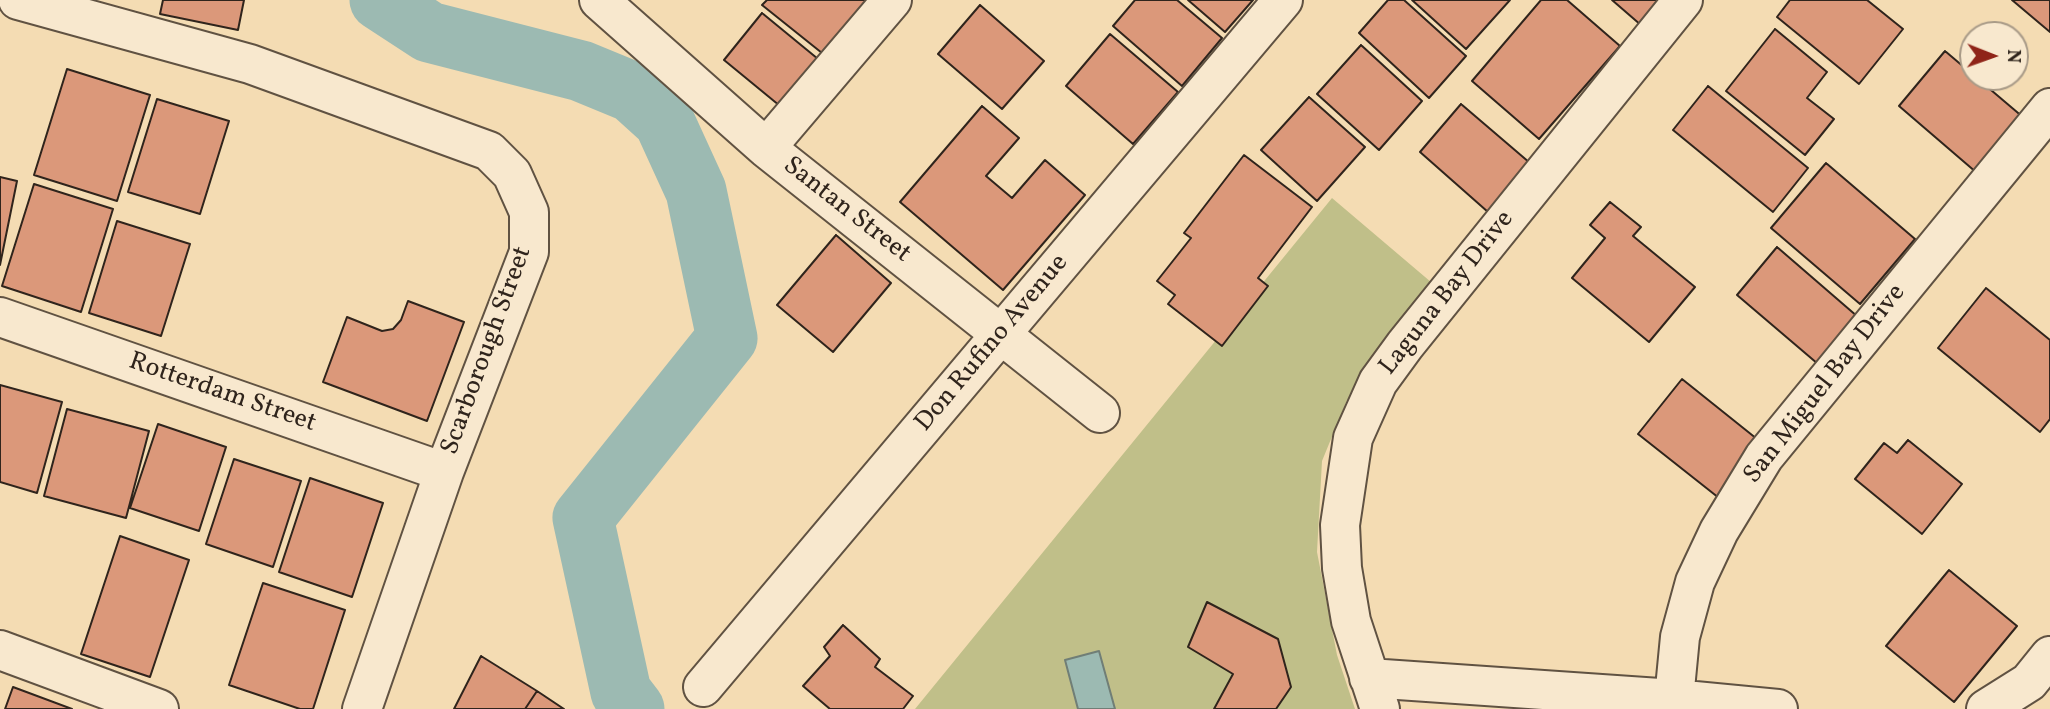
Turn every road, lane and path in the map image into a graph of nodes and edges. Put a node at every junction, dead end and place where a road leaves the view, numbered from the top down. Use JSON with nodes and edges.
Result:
{"nodes":[{"id":1,"x":18,"y":0,"type":"edge"},
{"id":2,"x":599,"y":0,"type":"edge"},
{"id":3,"x":892,"y":0,"type":"edge"},
{"id":4,"x":1283,"y":0,"type":"edge"},
{"id":5,"x":1683,"y":0,"type":"edge"},
{"id":6,"x":2050,"y":108,"type":"edge"},
{"id":7,"x":766,"y":148,"type":"junction"},
{"id":8,"x":0,"y":317,"type":"edge"},
{"id":9,"x":1001,"y":335,"type":"junction"},
{"id":10,"x":1100,"y":413,"type":"dead end"},
{"id":11,"x":444,"y":472,"type":"junction"},
{"id":12,"x":0,"y":650,"type":"edge"},
{"id":13,"x":2050,"y":656,"type":"edge"},
{"id":14,"x":703,"y":687,"type":"dead end"},
{"id":15,"x":1374,"y":694,"type":"edge"},
{"id":16,"x":1674,"y":699,"type":"junction"},
{"id":17,"x":159,"y":709,"type":"edge"},
{"id":18,"x":362,"y":709,"type":"edge"},
{"id":19,"x":1778,"y":709,"type":"edge"},
{"id":20,"x":1986,"y":709,"type":"edge"}],
"edges":[{"from":1,"to":11,"type":"street","name":"Scarborough Street"},
{"from":2,"to":7,"type":"street","name":"Santan Street"},
{"from":3,"to":7,"type":"street"},
{"from":4,"to":9,"type":"street","name":"Don Rufino Avenue"},
{"from":5,"to":15,"type":"street","name":"Laguna Bay Drive"},
{"from":6,"to":16,"type":"street","name":"San Miguel Bay Drive"},
{"from":7,"to":9,"type":"street","name":"Santan Street"},
{"from":8,"to":11,"type":"street","name":"Rotterdam Street"},
{"from":9,"to":10,"type":"street","name":"Santan Street"},
{"from":9,"to":14,"type":"street","name":"Don Rufino Avenue"},
{"from":11,"to":18,"type":"street","name":"Scarborough Street"},
{"from":12,"to":17,"type":"street"},
{"from":13,"to":20,"type":"street"},
{"from":15,"to":16,"type":"street"},
{"from":16,"to":19,"type":"street"}]}
